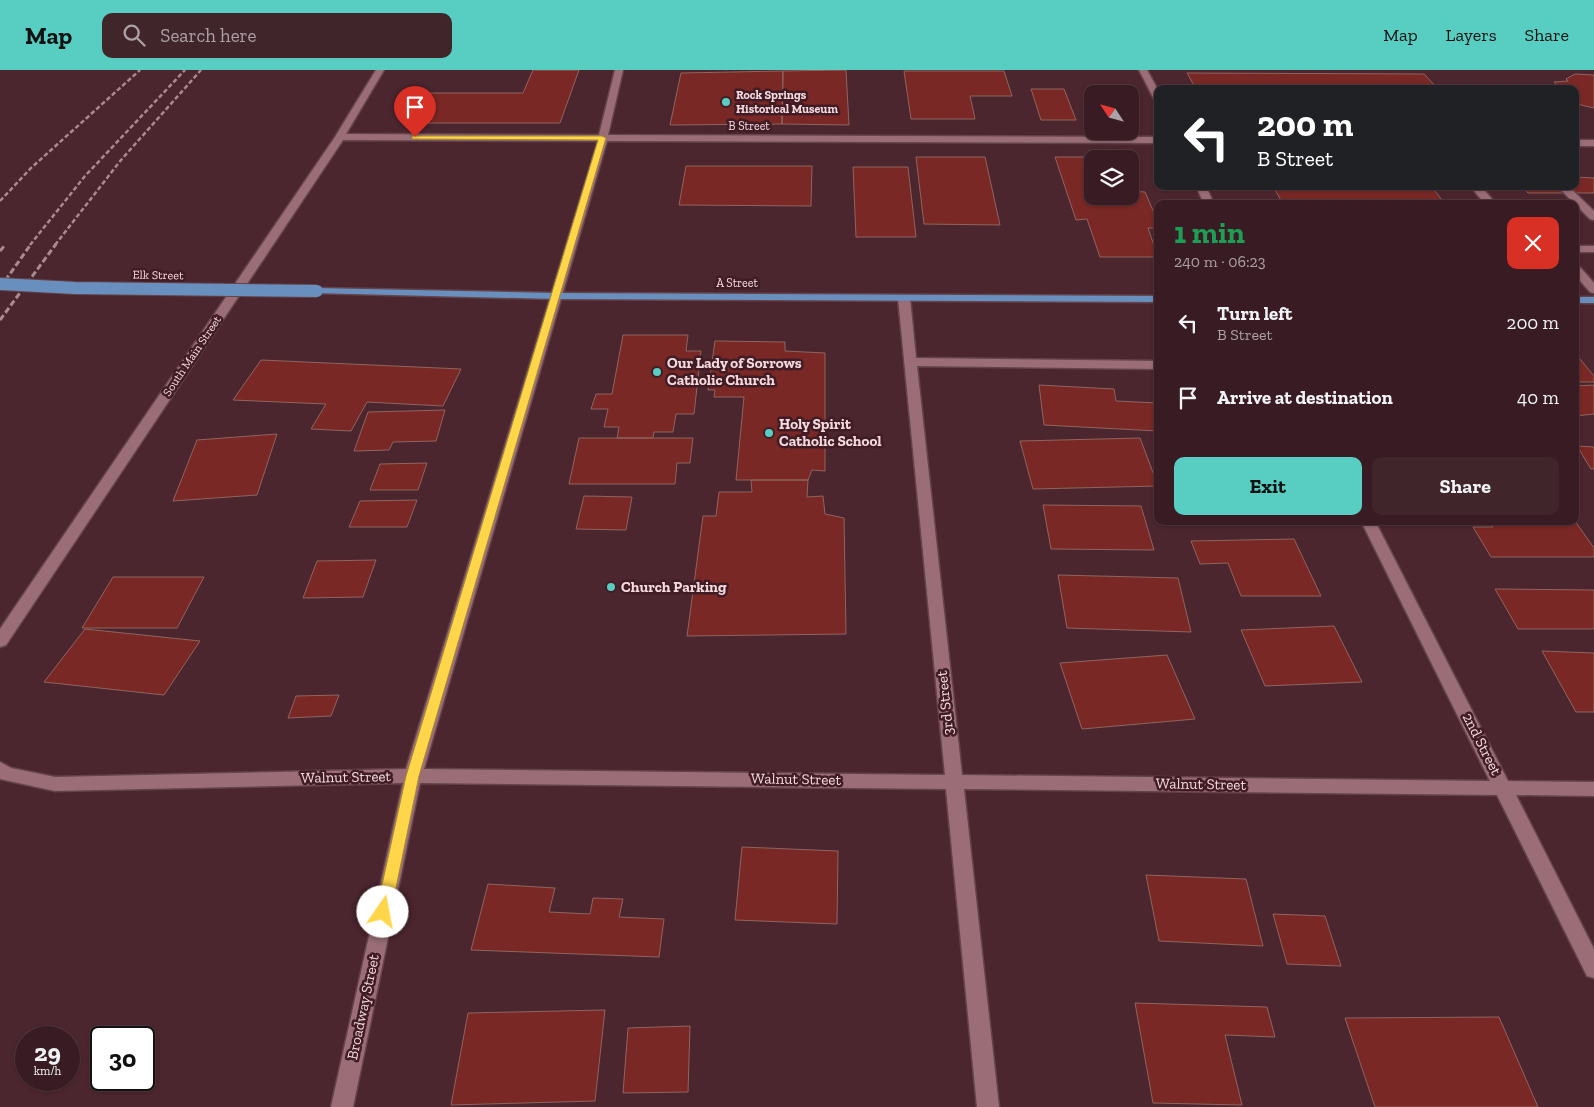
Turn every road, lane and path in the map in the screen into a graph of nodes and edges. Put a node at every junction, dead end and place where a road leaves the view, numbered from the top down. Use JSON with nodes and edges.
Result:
{"nodes":[{"id":1,"x":380,"y":70,"type":"edge"},
{"id":2,"x":619,"y":70,"type":"edge"},
{"id":3,"x":1143,"y":70,"type":"edge"},
{"id":4,"x":1154,"y":91,"type":"edge"},
{"id":5,"x":340,"y":137,"type":"junction"},
{"id":6,"x":602,"y":138,"type":"junction"},
{"id":7,"x":1154,"y":140,"type":"edge"},
{"id":8,"x":1579,"y":142,"type":"edge"},
{"id":9,"x":1594,"y":143,"type":"edge"},
{"id":10,"x":1479,"y":190,"type":"edge"},
{"id":11,"x":1566,"y":190,"type":"edge"},
{"id":12,"x":1487,"y":200,"type":"edge"},
{"id":13,"x":1576,"y":200,"type":"edge"},
{"id":14,"x":1579,"y":202,"type":"edge"},
{"id":15,"x":1594,"y":217,"type":"edge"},
{"id":16,"x":1579,"y":249,"type":"edge"},
{"id":17,"x":1594,"y":249,"type":"edge"},
{"id":18,"x":1579,"y":273,"type":"edge"},
{"id":19,"x":0,"y":284,"type":"edge"},
{"id":20,"x":1594,"y":290,"type":"edge"},
{"id":21,"x":317,"y":291,"type":"joint"},
{"id":22,"x":555,"y":296,"type":"junction"},
{"id":23,"x":904,"y":298,"type":"junction"},
{"id":24,"x":1154,"y":299,"type":"edge"},
{"id":25,"x":1579,"y":300,"type":"edge"},
{"id":26,"x":1594,"y":300,"type":"edge"},
{"id":27,"x":911,"y":362,"type":"junction"},
{"id":28,"x":1154,"y":365,"type":"edge"},
{"id":29,"x":1370,"y":525,"type":"edge"},
{"id":30,"x":0,"y":640,"type":"edge"},
{"id":31,"x":0,"y":769,"type":"edge"},
{"id":32,"x":413,"y":776,"type":"junction"},
{"id":33,"x":953,"y":781,"type":"junction"},
{"id":34,"x":1504,"y":788,"type":"junction"},
{"id":35,"x":1594,"y":789,"type":"edge"},
{"id":36,"x":1594,"y":969,"type":"edge"},
{"id":37,"x":342,"y":1107,"type":"edge"},
{"id":38,"x":988,"y":1107,"type":"edge"}],
"edges":[{"from":1,"to":5,"type":"street","name":"South Main Street"},
{"from":2,"to":6,"type":"street","name":"Broadway Street"},
{"from":3,"to":4,"type":"street"},
{"from":5,"to":6,"type":"street","name":"B Street"},
{"from":5,"to":30,"type":"street","name":"South Main Street"},
{"from":6,"to":7,"type":"street","name":"B Street"},
{"from":6,"to":22,"type":"street","name":"Broadway Street"},
{"from":8,"to":9,"type":"street"},
{"from":10,"to":12,"type":"street"},
{"from":11,"to":13,"type":"street"},
{"from":14,"to":15,"type":"street"},
{"from":16,"to":17,"type":"street"},
{"from":18,"to":20,"type":"street"},
{"from":19,"to":21,"type":"main road","name":"Elk Street","bridge":true},
{"from":21,"to":22,"type":"main road","name":"A Street"},
{"from":22,"to":23,"type":"main road","name":"A Street"},
{"from":22,"to":32,"type":"street","name":"Broadway Street"},
{"from":23,"to":24,"type":"main road","name":"A Street"},
{"from":23,"to":27,"type":"street","name":"3rd Street"},
{"from":25,"to":26,"type":"main road"},
{"from":27,"to":28,"type":"street"},
{"from":27,"to":33,"type":"street","name":"3rd Street"},
{"from":29,"to":34,"type":"street","name":"2nd Street"},
{"from":31,"to":32,"type":"street","name":"Walnut Street"},
{"from":32,"to":33,"type":"street","name":"Walnut Street"},
{"from":32,"to":37,"type":"street","name":"Broadway Street"},
{"from":33,"to":34,"type":"street","name":"Walnut Street"},
{"from":33,"to":38,"type":"street","name":"3rd Street"},
{"from":34,"to":35,"type":"street","name":"Walnut Street"},
{"from":34,"to":36,"type":"street","name":"2nd Street"}]}
